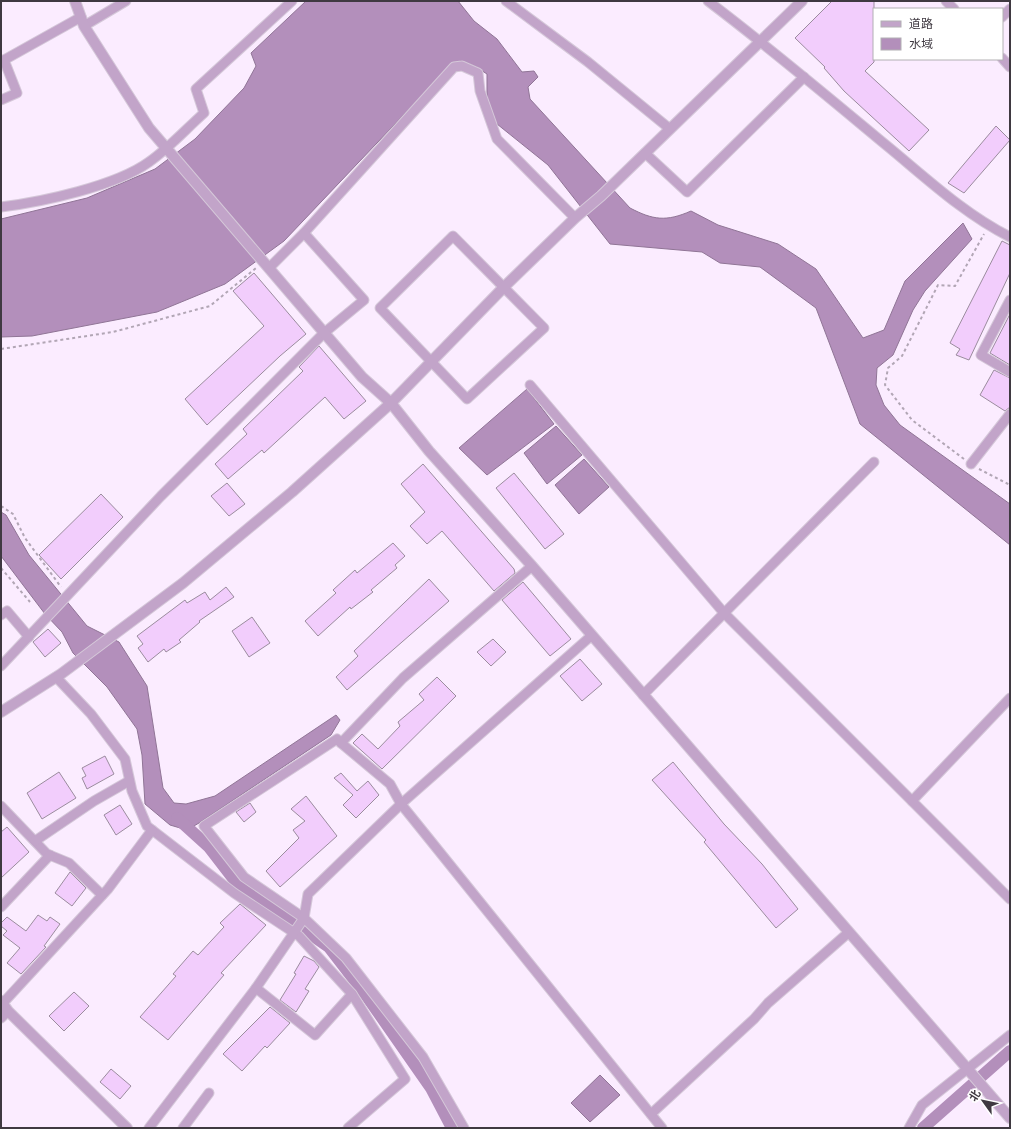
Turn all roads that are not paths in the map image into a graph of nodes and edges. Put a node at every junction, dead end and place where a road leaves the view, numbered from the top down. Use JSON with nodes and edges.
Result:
{"nodes":[{"id":1,"x":75,"y":1,"type":"edge"},
{"id":2,"x":126,"y":1,"type":"edge"},
{"id":3,"x":292,"y":1,"type":"edge"},
{"id":4,"x":506,"y":1,"type":"edge"},
{"id":5,"x":708,"y":1,"type":"edge"},
{"id":6,"x":802,"y":1,"type":"edge"},
{"id":7,"x":82,"y":21,"type":"junction"},
{"id":8,"x":761,"y":41,"type":"junction"},
{"id":9,"x":1003,"y":59,"type":"edge"},
{"id":10,"x":2,"y":61,"type":"edge"},
{"id":11,"x":1010,"y":67,"type":"edge"},
{"id":12,"x":804,"y":77,"type":"junction"},
{"id":13,"x":1,"y":100,"type":"edge"},
{"id":14,"x":670,"y":129,"type":"junction"},
{"id":15,"x":165,"y":147,"type":"junction"},
{"id":16,"x":645,"y":153,"type":"junction"},
{"id":17,"x":1,"y":207,"type":"edge"},
{"id":18,"x":574,"y":218,"type":"junction"},
{"id":19,"x":304,"y":232,"type":"junction"},
{"id":20,"x":1010,"y":237,"type":"edge"},
{"id":21,"x":266,"y":265,"type":"junction"},
{"id":22,"x":504,"y":287,"type":"junction"},
{"id":23,"x":364,"y":300,"type":"junction"},
{"id":24,"x":1010,"y":300,"type":"edge"},
{"id":25,"x":380,"y":308,"type":"junction"},
{"id":26,"x":324,"y":333,"type":"junction"},
{"id":27,"x":431,"y":360,"type":"junction"},
{"id":28,"x":1010,"y":372,"type":"edge"},
{"id":29,"x":530,"y":385,"type":"dead end"},
{"id":30,"x":391,"y":403,"type":"junction"},
{"id":31,"x":1010,"y":414,"type":"edge"},
{"id":32,"x":874,"y":462,"type":"dead end"},
{"id":33,"x":971,"y":464,"type":"road end"},
{"id":34,"x":532,"y":566,"type":"junction"},
{"id":35,"x":724,"y":613,"type":"junction"},
{"id":36,"x":1,"y":615,"type":"edge"},
{"id":37,"x":591,"y":636,"type":"junction"},
{"id":38,"x":29,"y":637,"type":"junction"},
{"id":39,"x":1,"y":666,"type":"edge"},
{"id":40,"x":59,"y":676,"type":"junction"},
{"id":41,"x":643,"y":695,"type":"junction"},
{"id":42,"x":1010,"y":698,"type":"edge"},
{"id":43,"x":1,"y":712,"type":"edge"},
{"id":44,"x":341,"y":743,"type":"junction"},
{"id":45,"x":129,"y":781,"type":"junction"},
{"id":46,"x":912,"y":801,"type":"junction"},
{"id":47,"x":401,"y":804,"type":"junction"},
{"id":48,"x":1,"y":806,"type":"edge"},
{"id":49,"x":152,"y":830,"type":"junction"},
{"id":50,"x":35,"y":841,"type":"junction"},
{"id":51,"x":50,"y":855,"type":"junction"},
{"id":52,"x":102,"y":895,"type":"junction"},
{"id":53,"x":1010,"y":899,"type":"edge"},
{"id":54,"x":1,"y":907,"type":"edge"},
{"id":55,"x":304,"y":918,"type":"junction"},
{"id":56,"x":293,"y":933,"type":"junction"},
{"id":57,"x":848,"y":933,"type":"junction"},
{"id":58,"x":256,"y":988,"type":"junction"},
{"id":59,"x":352,"y":994,"type":"junction"},
{"id":60,"x":3,"y":1008,"type":"edge"},
{"id":61,"x":1010,"y":1035,"type":"edge"},
{"id":62,"x":968,"y":1071,"type":"junction"},
{"id":63,"x":208,"y":1093,"type":"dead end"},
{"id":64,"x":651,"y":1114,"type":"junction"},
{"id":65,"x":1010,"y":1118,"type":"edge"},
{"id":66,"x":127,"y":1128,"type":"edge"},
{"id":67,"x":149,"y":1128,"type":"edge"},
{"id":68,"x":183,"y":1128,"type":"edge"},
{"id":69,"x":348,"y":1128,"type":"edge"},
{"id":70,"x":464,"y":1128,"type":"edge"},
{"id":71,"x":662,"y":1128,"type":"edge"},
{"id":72,"x":909,"y":1128,"type":"edge"}],
"edges":[{"from":1,"to":7,"type":"street"},
{"from":2,"to":7,"type":"street"},
{"from":3,"to":15,"type":"street"},
{"from":4,"to":14,"type":"street"},
{"from":5,"to":8,"type":"street"},
{"from":6,"to":8,"type":"street"},
{"from":7,"to":10,"type":"street"},
{"from":7,"to":15,"type":"street"},
{"from":8,"to":12,"type":"street"},
{"from":8,"to":14,"type":"street"},
{"from":9,"to":11,"type":"street"},
{"from":10,"to":13,"type":"street"},
{"from":12,"to":16,"type":"street"},
{"from":12,"to":20,"type":"street"},
{"from":14,"to":16,"type":"street"},
{"from":15,"to":17,"type":"street"},
{"from":15,"to":21,"type":"street"},
{"from":16,"to":18,"type":"street"},
{"from":18,"to":19,"type":"street"},
{"from":18,"to":22,"type":"street"},
{"from":19,"to":21,"type":"street"},
{"from":19,"to":23,"type":"street"},
{"from":21,"to":26,"type":"street"},
{"from":22,"to":25,"type":"street"},
{"from":22,"to":27,"type":"street"},
{"from":22,"to":27,"type":"street"},
{"from":23,"to":25,"type":"street"},
{"from":23,"to":26,"type":"street"},
{"from":24,"to":28,"type":"street"},
{"from":25,"to":27,"type":"street"},
{"from":26,"to":30,"type":"street"},
{"from":26,"to":38,"type":"street"},
{"from":27,"to":30,"type":"street"},
{"from":29,"to":35,"type":"street"},
{"from":30,"to":34,"type":"street"},
{"from":30,"to":40,"type":"street"},
{"from":31,"to":33,"type":"street"},
{"from":32,"to":35,"type":"street"},
{"from":34,"to":37,"type":"street"},
{"from":34,"to":44,"type":"street"},
{"from":35,"to":41,"type":"street"},
{"from":35,"to":46,"type":"street"},
{"from":36,"to":38,"type":"street"},
{"from":37,"to":41,"type":"street"},
{"from":37,"to":47,"type":"street"},
{"from":38,"to":39,"type":"street"},
{"from":40,"to":43,"type":"street"},
{"from":40,"to":45,"type":"street"},
{"from":41,"to":57,"type":"street"},
{"from":42,"to":46,"type":"street"},
{"from":44,"to":47,"type":"street"},
{"from":44,"to":55,"type":"street"},
{"from":45,"to":49,"type":"street"},
{"from":45,"to":50,"type":"street"},
{"from":46,"to":53,"type":"street"},
{"from":47,"to":55,"type":"street"},
{"from":47,"to":64,"type":"street"},
{"from":48,"to":50,"type":"street"},
{"from":49,"to":52,"type":"street"},
{"from":49,"to":56,"type":"street"},
{"from":50,"to":51,"type":"street"},
{"from":51,"to":52,"type":"street"},
{"from":51,"to":54,"type":"street"},
{"from":52,"to":60,"type":"street"},
{"from":55,"to":56,"type":"street"},
{"from":55,"to":70,"type":"street"},
{"from":56,"to":58,"type":"street"},
{"from":56,"to":59,"type":"street"},
{"from":57,"to":62,"type":"street"},
{"from":57,"to":64,"type":"street"},
{"from":58,"to":59,"type":"street"},
{"from":58,"to":67,"type":"street"},
{"from":59,"to":69,"type":"street"},
{"from":60,"to":66,"type":"street"},
{"from":61,"to":62,"type":"street"},
{"from":62,"to":65,"type":"street"},
{"from":62,"to":72,"type":"street"},
{"from":63,"to":68,"type":"street"},
{"from":64,"to":71,"type":"street"}]}
